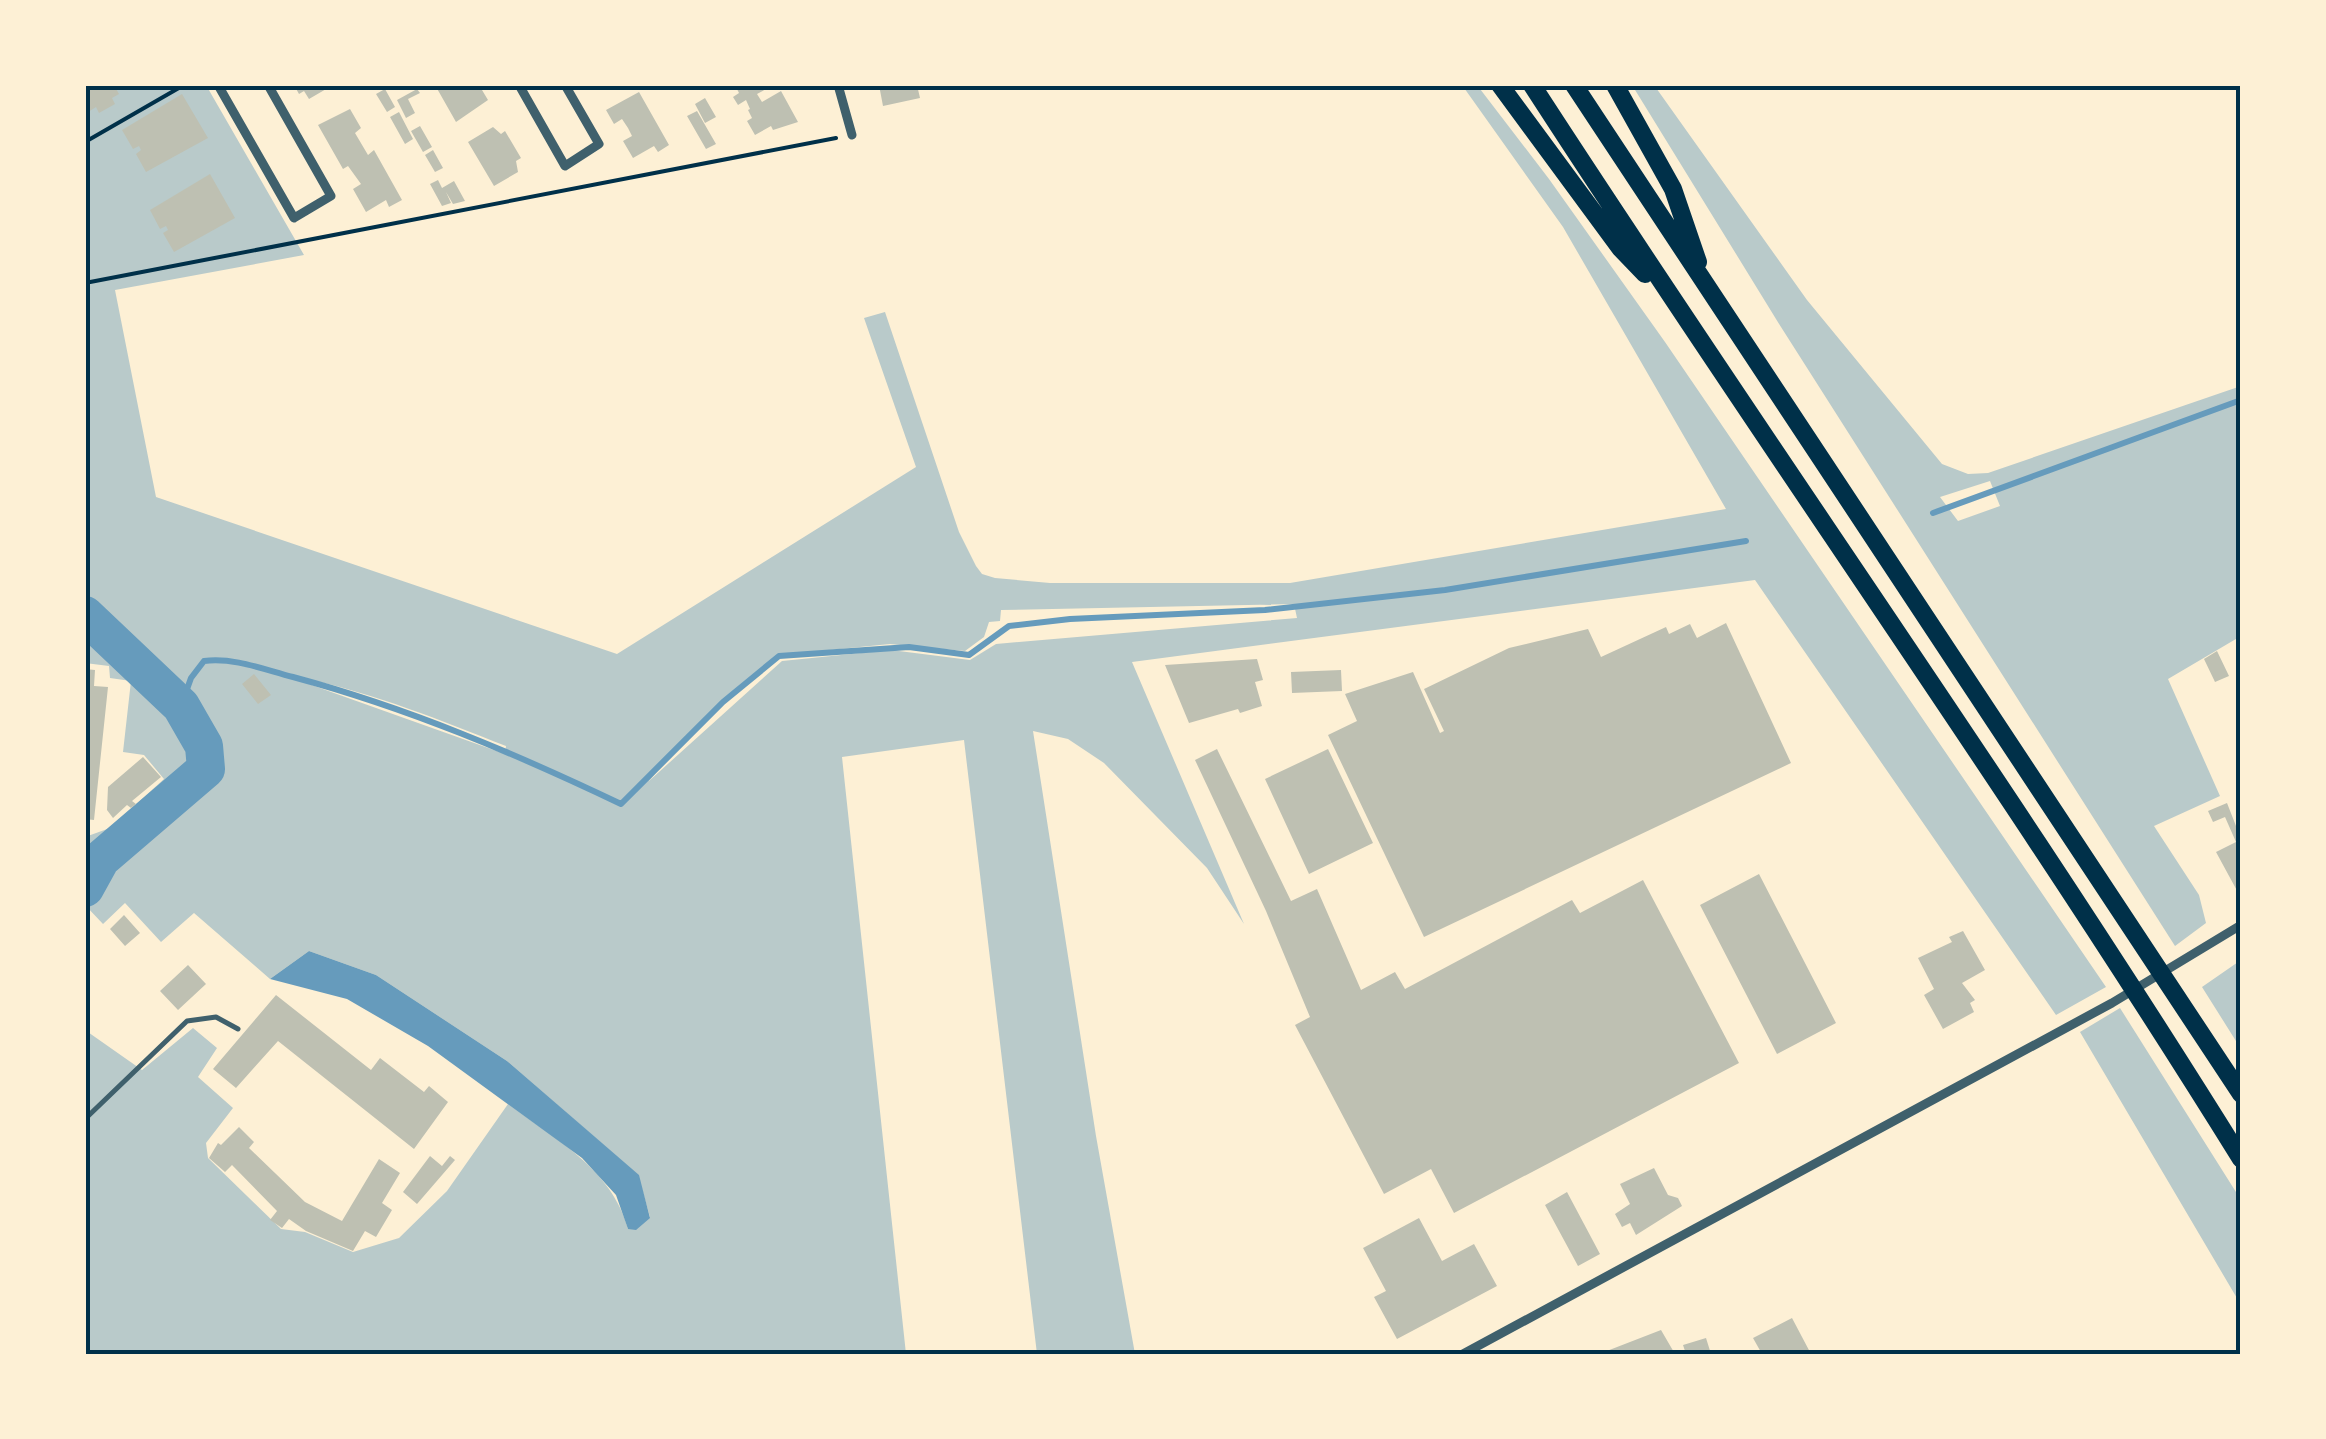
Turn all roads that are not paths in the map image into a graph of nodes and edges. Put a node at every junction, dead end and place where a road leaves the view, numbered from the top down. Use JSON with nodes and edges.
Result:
{"nodes":[{"id":1,"x":218,"y":85,"type":"edge"},
{"id":2,"x":268,"y":85,"type":"edge"},
{"id":3,"x":519,"y":85,"type":"edge"},
{"id":4,"x":566,"y":85,"type":"edge"},
{"id":5,"x":838,"y":85,"type":"edge"},
{"id":6,"x":1500,"y":85,"type":"edge"},
{"id":7,"x":1532,"y":85,"type":"edge"},
{"id":8,"x":1574,"y":85,"type":"edge"},
{"id":9,"x":1616,"y":85,"type":"edge"},
{"id":10,"x":852,"y":135,"type":"road end"},
{"id":11,"x":1708,"y":290,"type":"junction"},
{"id":12,"x":1673,"y":303,"type":"junction"},
{"id":13,"x":2241,"y":925,"type":"edge"},
{"id":14,"x":238,"y":1029,"type":"dead end"},
{"id":15,"x":2241,"y":1094,"type":"edge"},
{"id":16,"x":85,"y":1119,"type":"edge"},
{"id":17,"x":2241,"y":1160,"type":"edge"},
{"id":18,"x":1463,"y":1354,"type":"edge"}],
"edges":[{"from":1,"to":2,"type":"street"},
{"from":3,"to":4,"type":"street"},
{"from":5,"to":10,"type":"street"},
{"from":6,"to":12,"type":"highway"},
{"from":7,"to":12,"type":"highway"},
{"from":8,"to":11,"type":"highway"},
{"from":9,"to":11,"type":"highway"},
{"from":11,"to":15,"type":"highway"},
{"from":12,"to":17,"type":"highway"},
{"from":13,"to":18,"type":"street"},
{"from":14,"to":16,"type":"lane"}]}
